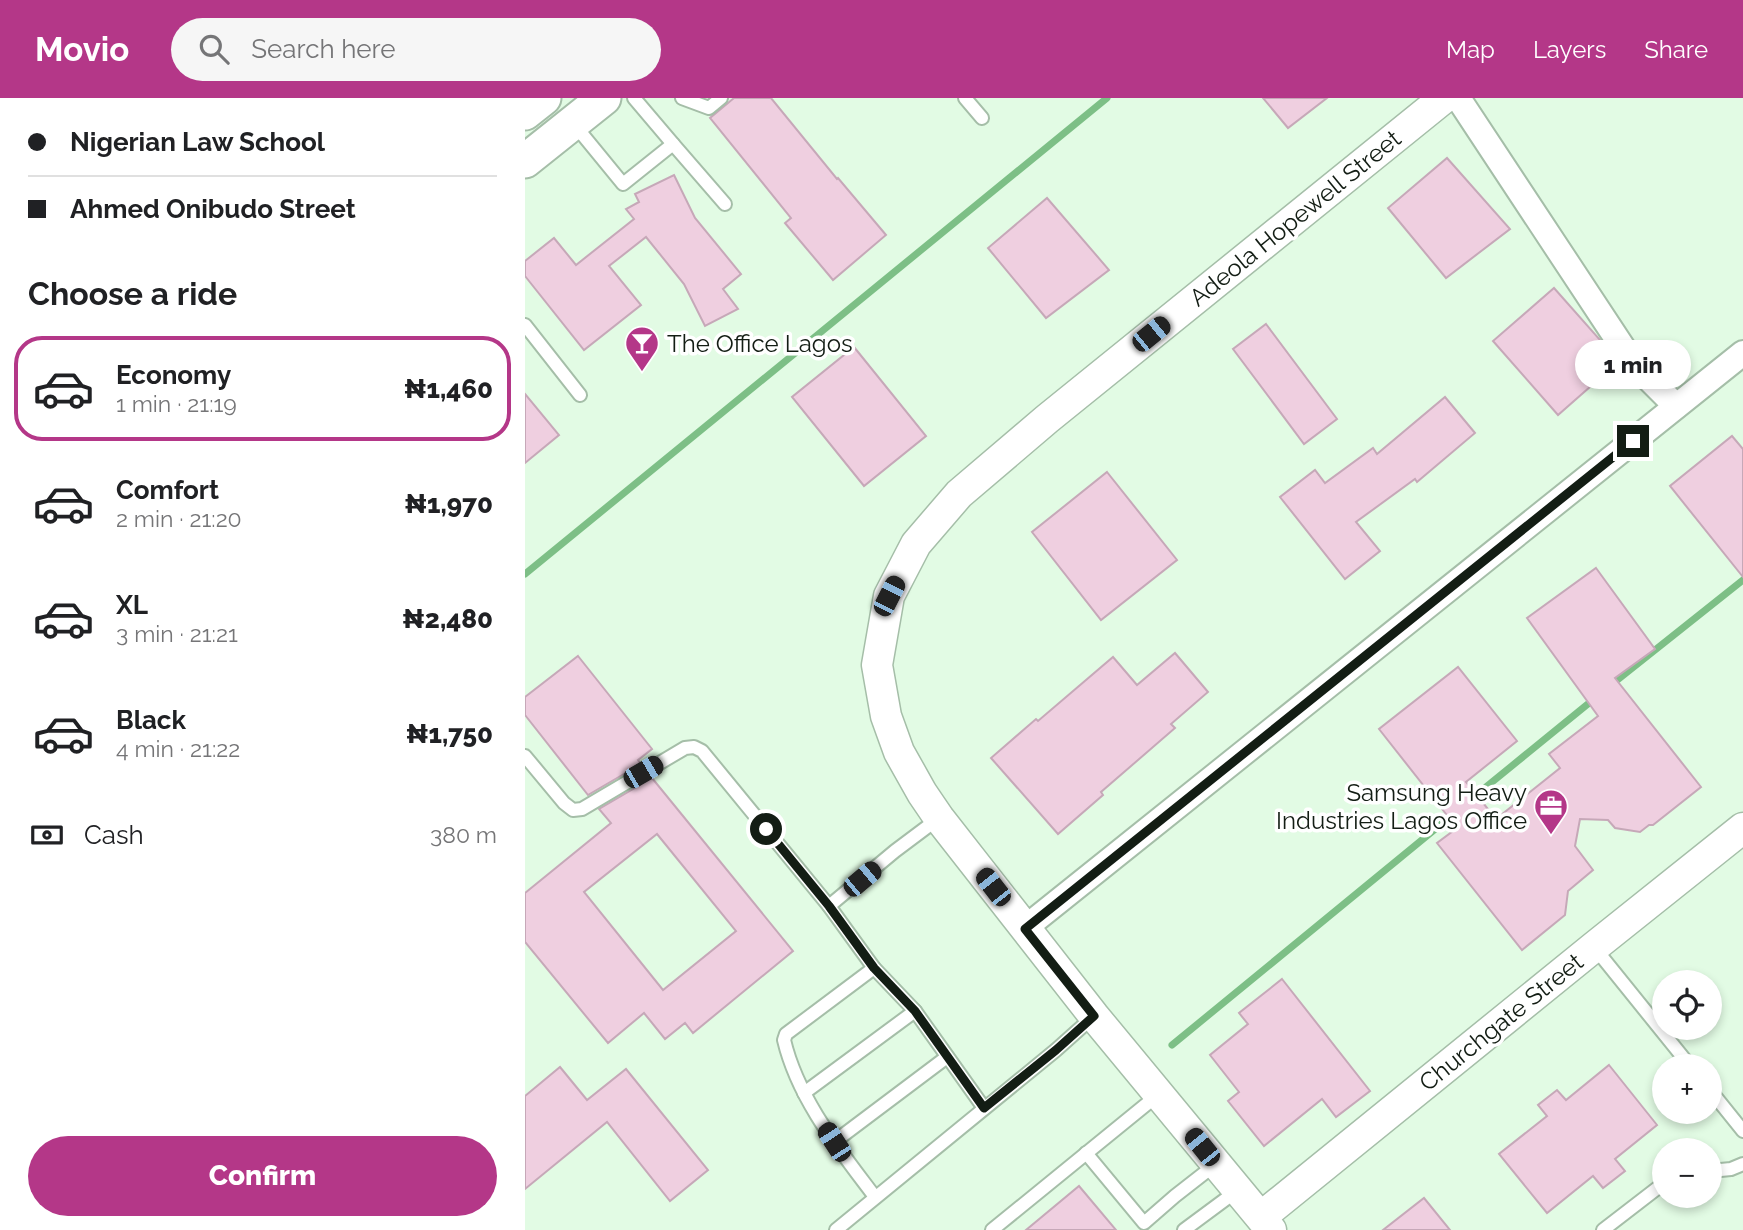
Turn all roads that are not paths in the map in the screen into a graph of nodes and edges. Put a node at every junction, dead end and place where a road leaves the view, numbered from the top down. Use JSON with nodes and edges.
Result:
{"nodes":[{"id":1,"x":604,"y":98,"type":"edge"},
{"id":2,"x":635,"y":98,"type":"edge"},
{"id":3,"x":682,"y":98,"type":"edge"},
{"id":4,"x":721,"y":98,"type":"edge"},
{"id":5,"x":965,"y":98,"type":"edge"},
{"id":6,"x":1444,"y":98,"type":"edge"},
{"id":7,"x":1458,"y":98,"type":"edge"},
{"id":8,"x":982,"y":118,"type":"dead end"},
{"id":9,"x":573,"y":123,"type":"junction"},
{"id":10,"x":673,"y":144,"type":"junction"},
{"id":11,"x":525,"y":161,"type":"edge"},
{"id":12,"x":725,"y":204,"type":"dead end"},
{"id":13,"x":525,"y":325,"type":"edge"},
{"id":14,"x":1743,"y":353,"type":"edge"},
{"id":15,"x":580,"y":395,"type":"dead end"},
{"id":16,"x":1676,"y":406,"type":"junction"},
{"id":17,"x":525,"y":756,"type":"edge"},
{"id":18,"x":939,"y":818,"type":"junction"},
{"id":19,"x":1743,"y":828,"type":"edge"},
{"id":20,"x":829,"y":906,"type":"junction"},
{"id":21,"x":1025,"y":929,"type":"junction"},
{"id":22,"x":1594,"y":947,"type":"junction"},
{"id":23,"x":874,"y":968,"type":"junction"},
{"id":24,"x":915,"y":1011,"type":"junction"},
{"id":25,"x":1094,"y":1016,"type":"junction"},
{"id":26,"x":1681,"y":1054,"type":"edge"},
{"id":27,"x":947,"y":1057,"type":"junction"},
{"id":28,"x":804,"y":1093,"type":"junction"},
{"id":29,"x":1159,"y":1094,"type":"junction"},
{"id":30,"x":1722,"y":1105,"type":"edge"},
{"id":31,"x":984,"y":1108,"type":"junction"},
{"id":32,"x":1743,"y":1131,"type":"edge"},
{"id":33,"x":834,"y":1142,"type":"junction"},
{"id":34,"x":1086,"y":1153,"type":"junction"},
{"id":35,"x":1217,"y":1164,"type":"junction"},
{"id":36,"x":1743,"y":1164,"type":"edge"},
{"id":37,"x":1722,"y":1170,"type":"edge"},
{"id":38,"x":1238,"y":1190,"type":"junction"},
{"id":39,"x":1652,"y":1193,"type":"edge"},
{"id":40,"x":875,"y":1197,"type":"junction"},
{"id":41,"x":1266,"y":1224,"type":"edge"},
{"id":42,"x":1140,"y":1227,"type":"edge"},
{"id":43,"x":836,"y":1230,"type":"edge"},
{"id":44,"x":992,"y":1230,"type":"edge"},
{"id":45,"x":1184,"y":1230,"type":"edge"},
{"id":46,"x":1603,"y":1230,"type":"edge"}],
"edges":[{"from":1,"to":9,"type":"main road"},
{"from":2,"to":10,"type":"lane"},
{"from":3,"to":4,"type":"lane"},
{"from":5,"to":8,"type":"lane"},
{"from":6,"to":18,"type":"street","name":"Adeola Hopewell Street"},
{"from":7,"to":16,"type":"street"},
{"from":9,"to":10,"type":"lane"},
{"from":9,"to":11,"type":"main road"},
{"from":10,"to":12,"type":"lane"},
{"from":13,"to":15,"type":"lane"},
{"from":14,"to":16,"type":"street"},
{"from":16,"to":21,"type":"street"},
{"from":17,"to":20,"type":"lane"},
{"from":18,"to":20,"type":"lane"},
{"from":18,"to":21,"type":"street","name":"Adeola Hopewell Street"},
{"from":19,"to":22,"type":"street","name":"Churchgate Street"},
{"from":20,"to":23,"type":"lane"},
{"from":21,"to":25,"type":"street","name":"Adeola Hopewell Street"},
{"from":22,"to":26,"type":"lane"},
{"from":22,"to":41,"type":"street","name":"Churchgate Street"},
{"from":23,"to":24,"type":"lane"},
{"from":23,"to":28,"type":"lane"},
{"from":24,"to":27,"type":"lane"},
{"from":24,"to":28,"type":"lane"},
{"from":25,"to":29,"type":"street","name":"Adeola Hopewell Street"},
{"from":25,"to":31,"type":"lane"},
{"from":27,"to":31,"type":"lane"},
{"from":27,"to":33,"type":"lane"},
{"from":28,"to":33,"type":"lane"},
{"from":29,"to":34,"type":"lane"},
{"from":29,"to":35,"type":"street","name":"Adeola Hopewell Street"},
{"from":30,"to":32,"type":"lane"},
{"from":31,"to":40,"type":"lane"},
{"from":33,"to":40,"type":"lane"},
{"from":34,"to":42,"type":"lane"},
{"from":34,"to":44,"type":"lane"},
{"from":35,"to":38,"type":"street","name":"Adeola Hopewell Street"},
{"from":35,"to":42,"type":"lane"},
{"from":36,"to":37,"type":"lane"},
{"from":38,"to":41,"type":"street","name":"Adeola Hopewell Street"},
{"from":38,"to":45,"type":"lane"},
{"from":39,"to":46,"type":"lane"},
{"from":40,"to":43,"type":"lane"}]}
